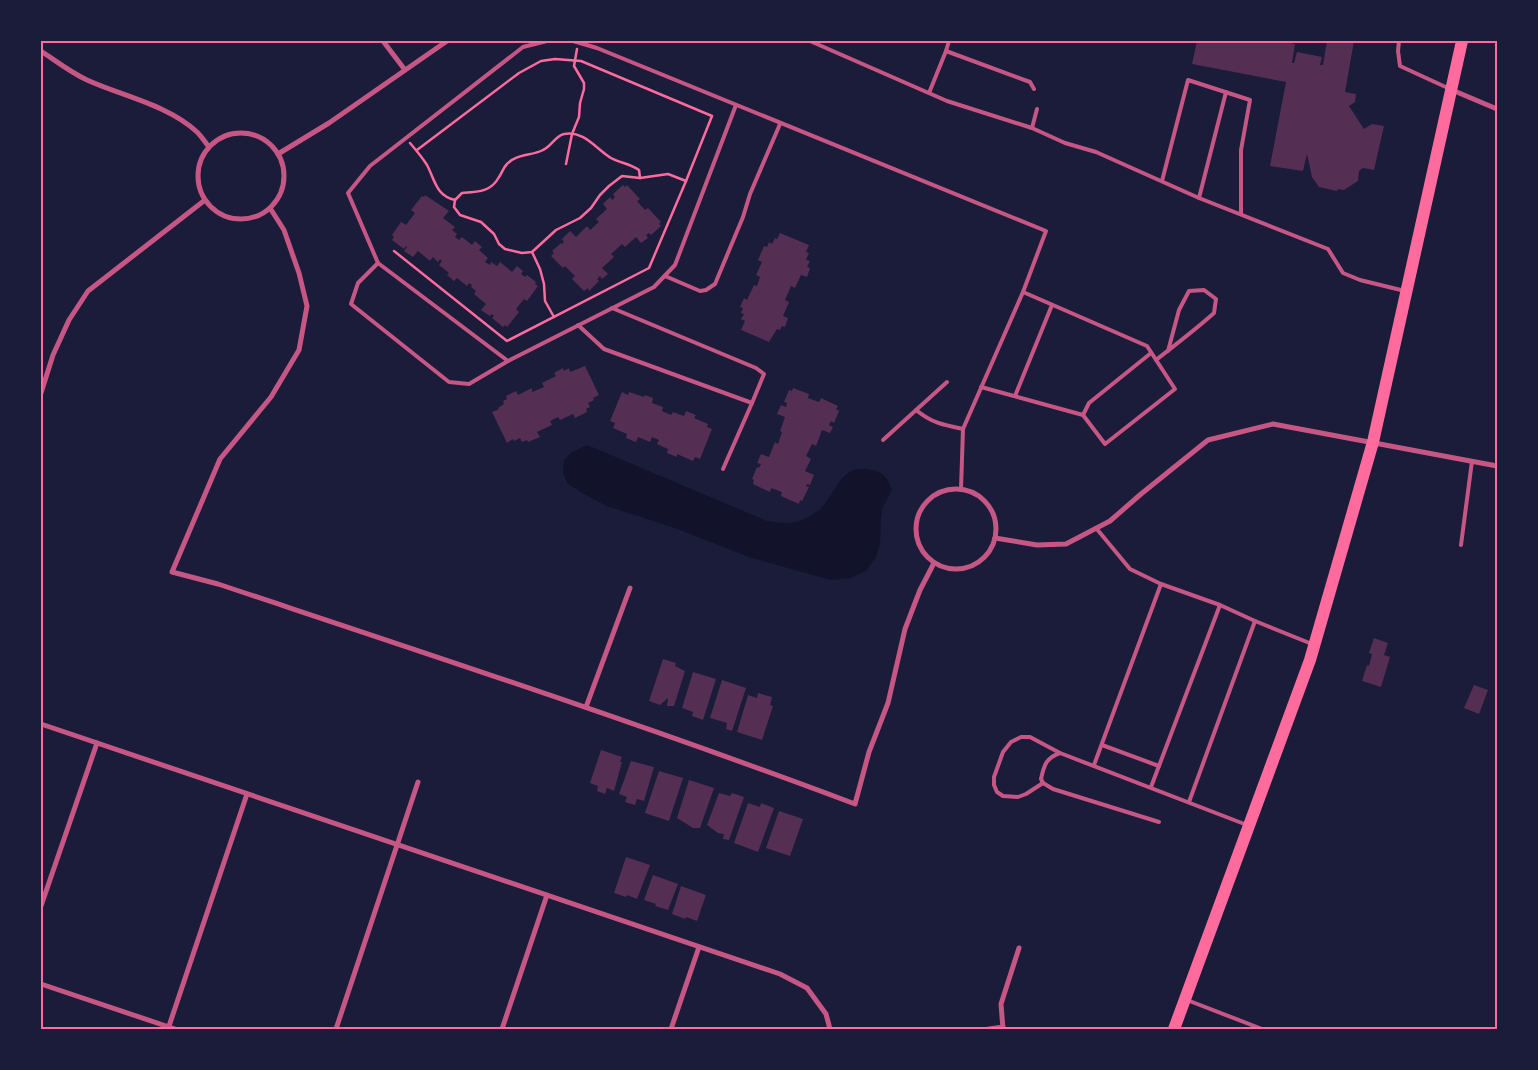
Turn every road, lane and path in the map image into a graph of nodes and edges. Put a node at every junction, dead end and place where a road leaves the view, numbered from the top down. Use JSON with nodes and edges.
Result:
{"nodes":[{"id":1,"x":383,"y":41,"type":"edge"},
{"id":2,"x":447,"y":41,"type":"edge"},
{"id":3,"x":547,"y":41,"type":"edge"},
{"id":4,"x":574,"y":41,"type":"edge"},
{"id":5,"x":810,"y":41,"type":"edge"},
{"id":6,"x":949,"y":41,"type":"edge"},
{"id":7,"x":1399,"y":41,"type":"edge"},
{"id":8,"x":1462,"y":41,"type":"edge"},
{"id":9,"x":540,"y":42,"type":"edge"},
{"id":10,"x":579,"y":43,"type":"junction"},
{"id":11,"x":41,"y":50,"type":"edge"},
{"id":12,"x":946,"y":51,"type":"junction"},
{"id":13,"x":575,"y":60,"type":"junction"},
{"id":14,"x":405,"y":70,"type":"junction"},
{"id":15,"x":1034,"y":89,"type":"dead end"},
{"id":16,"x":1452,"y":90,"type":"junction"},
{"id":17,"x":1226,"y":92,"type":"junction"},
{"id":18,"x":929,"y":93,"type":"junction"},
{"id":19,"x":736,"y":105,"type":"junction"},
{"id":20,"x":1037,"y":109,"type":"dead end"},
{"id":21,"x":1497,"y":109,"type":"edge"},
{"id":22,"x":780,"y":124,"type":"junction"},
{"id":23,"x":1032,"y":128,"type":"junction"},
{"id":24,"x":572,"y":134,"type":"junction"},
{"id":25,"x":406,"y":138,"type":"junction"},
{"id":26,"x":209,"y":147,"type":"junction"},
{"id":27,"x":416,"y":150,"type":"junction"},
{"id":28,"x":278,"y":154,"type":"junction"},
{"id":29,"x":566,"y":164,"type":"dead end"},
{"id":30,"x":640,"y":178,"type":"junction"},
{"id":31,"x":686,"y":181,"type":"junction"},
{"id":32,"x":1162,"y":181,"type":"junction"},
{"id":33,"x":1199,"y":198,"type":"junction"},
{"id":34,"x":205,"y":200,"type":"junction"},
{"id":35,"x":455,"y":200,"type":"junction"},
{"id":36,"x":270,"y":208,"type":"junction"},
{"id":37,"x":1241,"y":214,"type":"junction"},
{"id":38,"x":394,"y":251,"type":"dead end"},
{"id":39,"x":532,"y":252,"type":"junction"},
{"id":40,"x":378,"y":263,"type":"junction"},
{"id":41,"x":665,"y":276,"type":"junction"},
{"id":42,"x":1408,"y":291,"type":"junction"},
{"id":43,"x":1023,"y":292,"type":"junction"},
{"id":44,"x":1052,"y":304,"type":"junction"},
{"id":45,"x":612,"y":308,"type":"junction"},
{"id":46,"x":554,"y":317,"type":"junction"},
{"id":47,"x":578,"y":325,"type":"junction"},
{"id":48,"x":1168,"y":351,"type":"junction"},
{"id":49,"x":1151,"y":353,"type":"junction"},
{"id":50,"x":1156,"y":360,"type":"junction"},
{"id":51,"x":508,"y":361,"type":"junction"},
{"id":52,"x":947,"y":382,"type":"dead end"},
{"id":53,"x":981,"y":387,"type":"junction"},
{"id":54,"x":41,"y":393,"type":"edge"},
{"id":55,"x":1016,"y":396,"type":"junction"},
{"id":56,"x":752,"y":403,"type":"junction"},
{"id":57,"x":916,"y":410,"type":"junction"},
{"id":58,"x":1083,"y":415,"type":"junction"},
{"id":59,"x":963,"y":429,"type":"junction"},
{"id":60,"x":883,"y":440,"type":"dead end"},
{"id":61,"x":1373,"y":442,"type":"junction"},
{"id":62,"x":1472,"y":461,"type":"junction"},
{"id":63,"x":1497,"y":466,"type":"edge"},
{"id":64,"x":723,"y":469,"type":"dead end"},
{"id":65,"x":962,"y":489,"type":"junction"},
{"id":66,"x":1096,"y":528,"type":"junction"},
{"id":67,"x":995,"y":538,"type":"junction"},
{"id":68,"x":1461,"y":545,"type":"dead end"},
{"id":69,"x":934,"y":563,"type":"junction"},
{"id":70,"x":1161,"y":584,"type":"junction"},
{"id":71,"x":630,"y":588,"type":"dead end"},
{"id":72,"x":1220,"y":605,"type":"junction"},
{"id":73,"x":1255,"y":621,"type":"junction"},
{"id":74,"x":1315,"y":645,"type":"junction"},
{"id":75,"x":586,"y":707,"type":"junction"},
{"id":76,"x":41,"y":724,"type":"edge"},
{"id":77,"x":98,"y":743,"type":"junction"},
{"id":78,"x":1102,"y":744,"type":"junction"},
{"id":79,"x":1060,"y":753,"type":"junction"},
{"id":80,"x":1094,"y":765,"type":"junction"},
{"id":81,"x":1159,"y":766,"type":"junction"},
{"id":82,"x":418,"y":782,"type":"dead end"},
{"id":83,"x":1043,"y":783,"type":"junction"},
{"id":84,"x":1151,"y":787,"type":"junction"},
{"id":85,"x":247,"y":794,"type":"junction"},
{"id":86,"x":1189,"y":802,"type":"junction"},
{"id":87,"x":1160,"y":822,"type":"dead end"},
{"id":88,"x":1249,"y":826,"type":"junction"},
{"id":89,"x":398,"y":845,"type":"junction"},
{"id":90,"x":547,"y":895,"type":"junction"},
{"id":91,"x":41,"y":906,"type":"edge"},
{"id":92,"x":699,"y":947,"type":"junction"},
{"id":93,"x":1019,"y":948,"type":"dead end"},
{"id":94,"x":41,"y":984,"type":"edge"},
{"id":95,"x":1185,"y":999,"type":"junction"},
{"id":96,"x":168,"y":1028,"type":"edge"},
{"id":97,"x":1003,"y":1028,"type":"edge"},
{"id":98,"x":175,"y":1029,"type":"edge"},
{"id":99,"x":336,"y":1029,"type":"edge"},
{"id":100,"x":502,"y":1029,"type":"edge"},
{"id":101,"x":672,"y":1029,"type":"edge"},
{"id":102,"x":830,"y":1029,"type":"edge"},
{"id":103,"x":988,"y":1029,"type":"edge"},
{"id":104,"x":1174,"y":1029,"type":"edge"},
{"id":105,"x":1262,"y":1029,"type":"edge"}],
"edges":[{"from":1,"to":14,"type":"street"},
{"from":2,"to":14,"type":"street"},
{"from":3,"to":9,"type":"lane"},
{"from":4,"to":10,"type":"lane"},
{"from":5,"to":18,"type":"lane"},
{"from":6,"to":12,"type":"lane"},
{"from":7,"to":16,"type":"lane"},
{"from":8,"to":16,"type":"main road"},
{"from":9,"to":25,"type":"lane"},
{"from":10,"to":13,"type":"path"},
{"from":10,"to":19,"type":"lane"},
{"from":11,"to":26,"type":"street"},
{"from":12,"to":15,"type":"lane"},
{"from":12,"to":18,"type":"lane"},
{"from":13,"to":24,"type":"path"},
{"from":13,"to":27,"type":"path"},
{"from":13,"to":31,"type":"path"},
{"from":14,"to":28,"type":"street"},
{"from":16,"to":21,"type":"street"},
{"from":16,"to":42,"type":"main road"},
{"from":17,"to":32,"type":"lane"},
{"from":17,"to":33,"type":"lane"},
{"from":17,"to":37,"type":"lane"},
{"from":18,"to":23,"type":"lane"},
{"from":19,"to":22,"type":"lane"},
{"from":19,"to":41,"type":"lane"},
{"from":20,"to":23,"type":"lane"},
{"from":22,"to":41,"type":"lane"},
{"from":22,"to":43,"type":"lane"},
{"from":23,"to":32,"type":"lane"},
{"from":24,"to":29,"type":"path"},
{"from":24,"to":30,"type":"path"},
{"from":24,"to":35,"type":"path"},
{"from":25,"to":27,"type":"path"},
{"from":25,"to":40,"type":"lane"},
{"from":26,"to":28,"type":"street"},
{"from":26,"to":34,"type":"street"},
{"from":27,"to":35,"type":"path"},
{"from":28,"to":36,"type":"street"},
{"from":30,"to":31,"type":"path"},
{"from":30,"to":39,"type":"path"},
{"from":31,"to":46,"type":"path"},
{"from":32,"to":33,"type":"lane"},
{"from":33,"to":37,"type":"lane"},
{"from":34,"to":36,"type":"street"},
{"from":34,"to":54,"type":"street"},
{"from":35,"to":39,"type":"path"},
{"from":36,"to":75,"type":"street"},
{"from":37,"to":42,"type":"lane"},
{"from":38,"to":46,"type":"path"},
{"from":39,"to":46,"type":"path"},
{"from":40,"to":51,"type":"lane"},
{"from":40,"to":51,"type":"lane"},
{"from":41,"to":45,"type":"lane"},
{"from":42,"to":61,"type":"main road"},
{"from":43,"to":44,"type":"lane"},
{"from":43,"to":53,"type":"lane"},
{"from":44,"to":49,"type":"lane"},
{"from":44,"to":55,"type":"lane"},
{"from":45,"to":47,"type":"lane"},
{"from":45,"to":56,"type":"lane"},
{"from":47,"to":51,"type":"lane"},
{"from":47,"to":56,"type":"lane"},
{"from":48,"to":48,"type":"lane"},
{"from":48,"to":50,"type":"lane"},
{"from":49,"to":50,"type":"lane"},
{"from":49,"to":58,"type":"lane"},
{"from":50,"to":58,"type":"lane"},
{"from":52,"to":57,"type":"lane"},
{"from":53,"to":55,"type":"lane"},
{"from":53,"to":59,"type":"lane"},
{"from":55,"to":58,"type":"lane"},
{"from":56,"to":64,"type":"lane"},
{"from":57,"to":59,"type":"lane"},
{"from":57,"to":60,"type":"lane"},
{"from":59,"to":65,"type":"lane"},
{"from":61,"to":62,"type":"street"},
{"from":61,"to":66,"type":"street"},
{"from":61,"to":74,"type":"main road"},
{"from":62,"to":63,"type":"street"},
{"from":62,"to":68,"type":"lane"},
{"from":65,"to":67,"type":"street"},
{"from":65,"to":69,"type":"street"},
{"from":66,"to":67,"type":"street"},
{"from":66,"to":70,"type":"lane"},
{"from":67,"to":69,"type":"street"},
{"from":69,"to":75,"type":"street"},
{"from":70,"to":72,"type":"lane"},
{"from":70,"to":78,"type":"lane"},
{"from":71,"to":75,"type":"street"},
{"from":72,"to":73,"type":"lane"},
{"from":72,"to":81,"type":"lane"},
{"from":73,"to":74,"type":"lane"},
{"from":73,"to":86,"type":"lane"},
{"from":74,"to":88,"type":"main road"},
{"from":76,"to":77,"type":"street"},
{"from":77,"to":85,"type":"street"},
{"from":77,"to":91,"type":"street"},
{"from":78,"to":80,"type":"lane"},
{"from":78,"to":81,"type":"lane"},
{"from":79,"to":80,"type":"lane"},
{"from":79,"to":83,"type":"lane"},
{"from":79,"to":83,"type":"lane"},
{"from":80,"to":84,"type":"lane"},
{"from":81,"to":84,"type":"lane"},
{"from":82,"to":89,"type":"street"},
{"from":83,"to":87,"type":"lane"},
{"from":84,"to":86,"type":"lane"},
{"from":85,"to":89,"type":"street"},
{"from":85,"to":96,"type":"street"},
{"from":86,"to":88,"type":"lane"},
{"from":88,"to":95,"type":"main road"},
{"from":89,"to":90,"type":"street"},
{"from":89,"to":99,"type":"street"},
{"from":90,"to":92,"type":"street"},
{"from":90,"to":100,"type":"street"},
{"from":92,"to":101,"type":"street"},
{"from":92,"to":102,"type":"street"},
{"from":93,"to":97,"type":"street"},
{"from":94,"to":96,"type":"street"},
{"from":95,"to":104,"type":"main road"},
{"from":95,"to":105,"type":"lane"},
{"from":96,"to":98,"type":"street"},
{"from":97,"to":103,"type":"street"}]}
